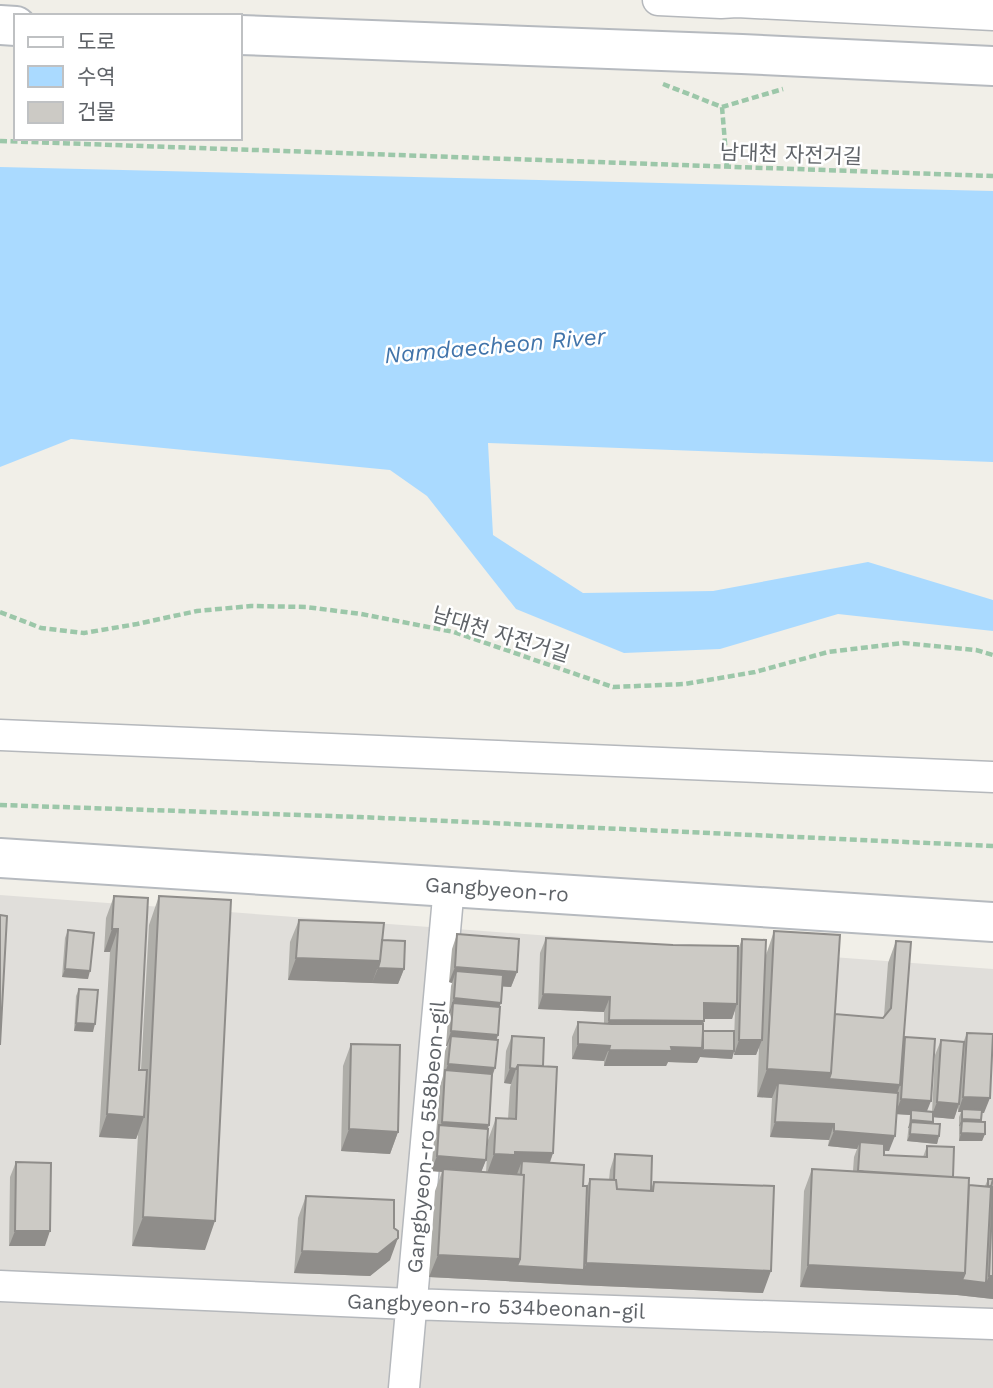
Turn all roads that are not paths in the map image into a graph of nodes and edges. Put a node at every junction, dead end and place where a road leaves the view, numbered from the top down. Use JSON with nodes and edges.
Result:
{"nodes":[{"id":1,"x":658,"y":0,"type":"edge"},
{"id":2,"x":721,"y":1,"type":"edge"},
{"id":3,"x":993,"y":15,"type":"edge"},
{"id":4,"x":242,"y":35,"type":"edge"},
{"id":5,"x":993,"y":66,"type":"edge"},
{"id":6,"x":0,"y":735,"type":"edge"},
{"id":7,"x":993,"y":777,"type":"edge"},
{"id":8,"x":0,"y":858,"type":"edge"},
{"id":9,"x":449,"y":886,"type":"junction"},
{"id":10,"x":993,"y":922,"type":"edge"},
{"id":11,"x":0,"y":1286,"type":"edge"},
{"id":12,"x":410,"y":1304,"type":"junction"},
{"id":13,"x":993,"y":1324,"type":"edge"},
{"id":14,"x":404,"y":1388,"type":"edge"}],
"edges":[{"from":1,"to":2,"type":"street"},
{"from":2,"to":3,"type":"street"},
{"from":4,"to":5,"type":"street"},
{"from":6,"to":7,"type":"street"},
{"from":8,"to":9,"type":"street","name":"Gangbyeon-ro"},
{"from":9,"to":10,"type":"street","name":"Gangbyeon-ro"},
{"from":9,"to":12,"type":"street","name":"Gangbyeon-ro 558beon-gil"},
{"from":11,"to":12,"type":"street","name":"Gangbyeon-ro 534beonan-gil"},
{"from":12,"to":13,"type":"street","name":"Gangbyeon-ro 534beonan-gil"},
{"from":12,"to":14,"type":"street","name":"Gangbyeon-ro 558beon-gil"}]}
